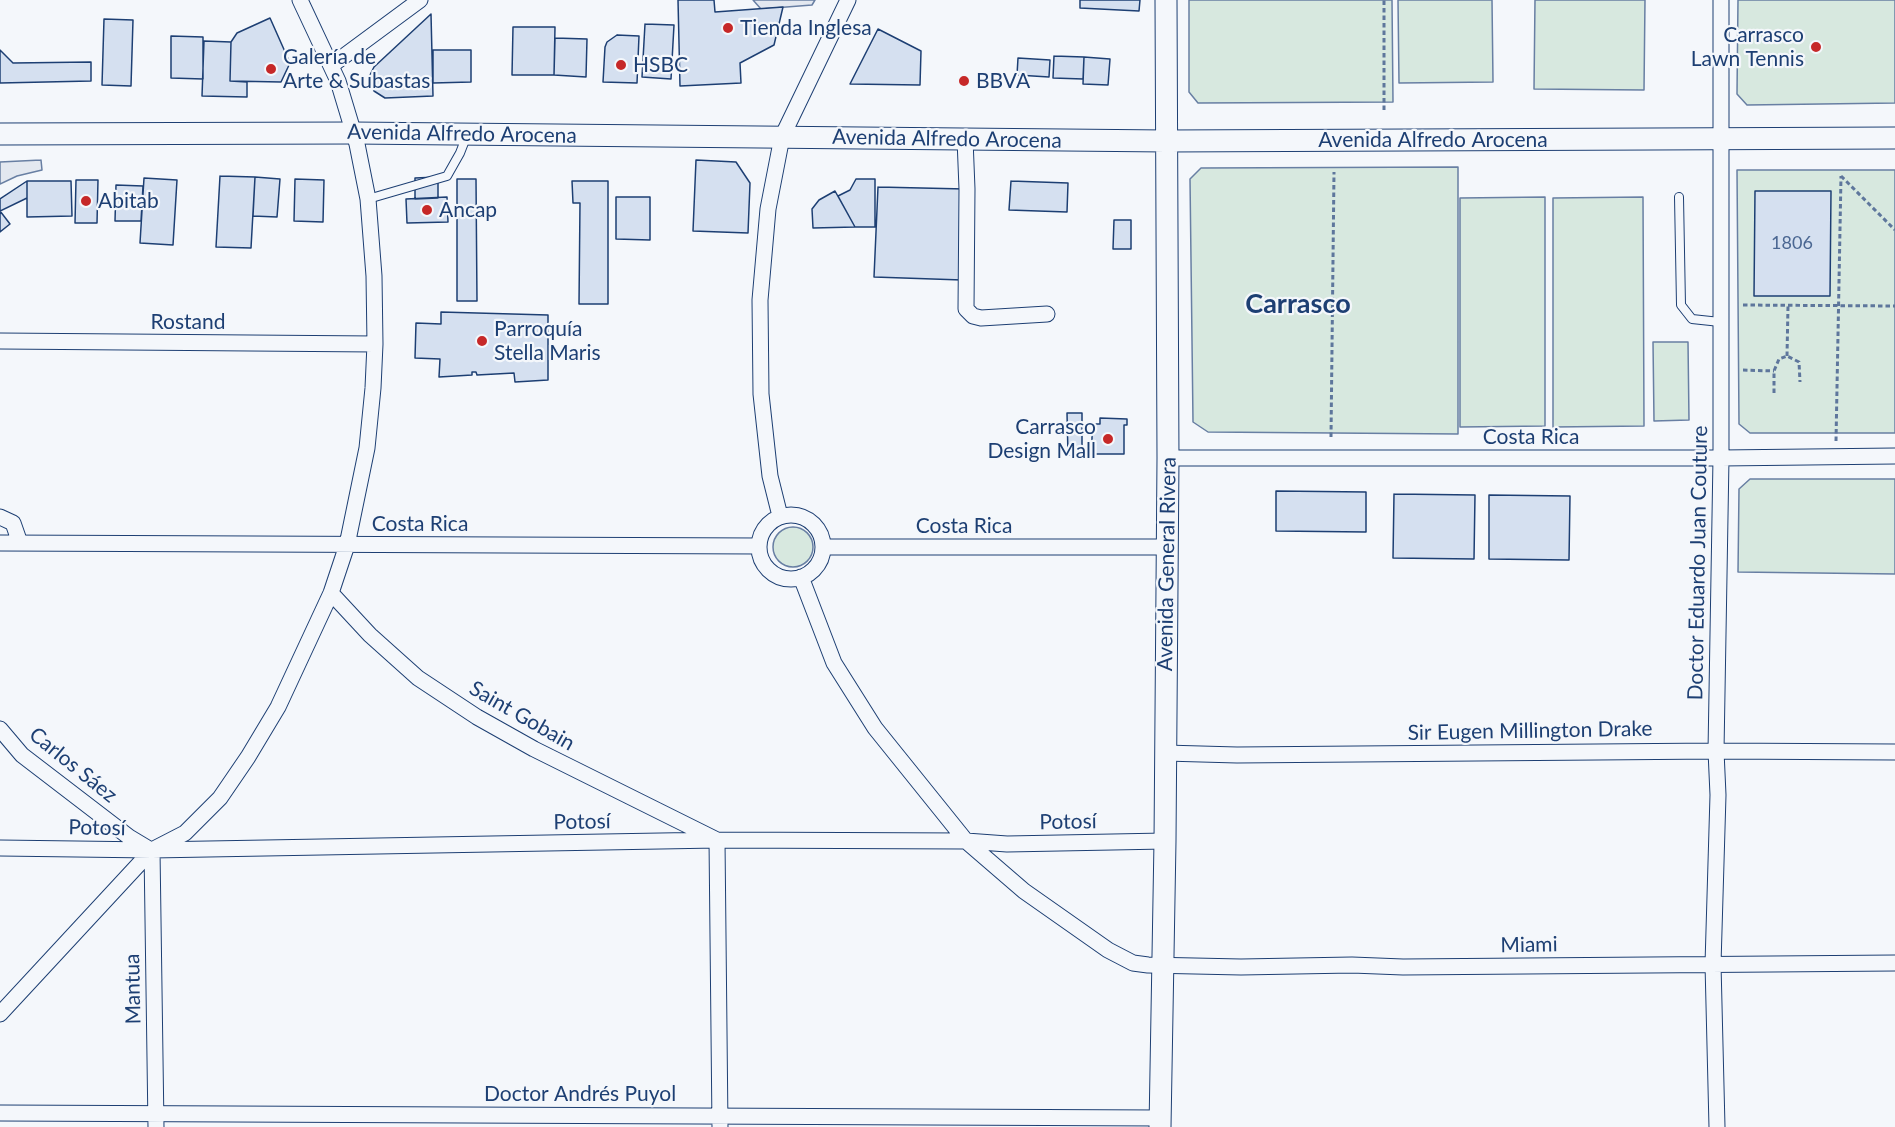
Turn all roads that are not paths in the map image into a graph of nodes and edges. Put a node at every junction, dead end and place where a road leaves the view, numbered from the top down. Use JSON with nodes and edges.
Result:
{"nodes":[{"id":1,"x":300,"y":0,"type":"edge"},
{"id":2,"x":420,"y":0,"type":"edge"},
{"id":3,"x":848,"y":0,"type":"edge"},
{"id":4,"x":1166,"y":0,"type":"edge"},
{"id":5,"x":1721,"y":0,"type":"edge"},
{"id":6,"x":332,"y":65,"type":"junction"},
{"id":7,"x":353,"y":133,"type":"junction"},
{"id":8,"x":0,"y":134,"type":"edge"},
{"id":9,"x":468,"y":134,"type":"junction"},
{"id":10,"x":782,"y":137,"type":"junction"},
{"id":11,"x":1895,"y":138,"type":"edge"},
{"id":12,"x":965,"y":139,"type":"junction"},
{"id":13,"x":1720,"y":139,"type":"junction"},
{"id":14,"x":1166,"y":141,"type":"junction"},
{"id":15,"x":1679,"y":197,"type":"dead end"},
{"id":16,"x":368,"y":199,"type":"junction"},
{"id":17,"x":1047,"y":314,"type":"dead end"},
{"id":18,"x":1720,"y":322,"type":"junction"},
{"id":19,"x":0,"y":341,"type":"edge"},
{"id":20,"x":375,"y":344,"type":"junction"},
{"id":21,"x":1895,"y":456,"type":"edge"},
{"id":22,"x":1168,"y":458,"type":"junction"},
{"id":23,"x":1721,"y":458,"type":"junction"},
{"id":24,"x":780,"y":516,"type":"junction"},
{"id":25,"x":0,"y":517,"type":"edge"},
{"id":26,"x":0,"y":543,"type":"edge"},
{"id":27,"x":20,"y":543,"type":"junction"},
{"id":28,"x":347,"y":545,"type":"junction"},
{"id":29,"x":759,"y":546,"type":"junction"},
{"id":30,"x":824,"y":547,"type":"junction"},
{"id":31,"x":1166,"y":547,"type":"junction"},
{"id":32,"x":801,"y":578,"type":"junction"},
{"id":33,"x":331,"y":592,"type":"junction"},
{"id":34,"x":0,"y":729,"type":"edge"},
{"id":35,"x":1716,"y":751,"type":"junction"},
{"id":36,"x":1895,"y":752,"type":"edge"},
{"id":37,"x":1165,"y":753,"type":"junction"},
{"id":38,"x":717,"y":840,"type":"junction"},
{"id":39,"x":966,"y":841,"type":"junction"},
{"id":40,"x":1165,"y":841,"type":"junction"},
{"id":41,"x":0,"y":848,"type":"edge"},
{"id":42,"x":152,"y":850,"type":"junction"},
{"id":43,"x":1895,"y":963,"type":"edge"},
{"id":44,"x":1713,"y":964,"type":"junction"},
{"id":45,"x":1164,"y":965,"type":"junction"},
{"id":46,"x":0,"y":1014,"type":"edge"},
{"id":47,"x":0,"y":1113,"type":"edge"},
{"id":48,"x":156,"y":1121,"type":"edge"},
{"id":49,"x":720,"y":1121,"type":"edge"},
{"id":50,"x":1160,"y":1122,"type":"edge"},
{"id":51,"x":1718,"y":1127,"type":"edge"}],
"edges":[{"from":1,"to":6,"type":"street"},
{"from":2,"to":6,"type":"street"},
{"from":3,"to":10,"type":"street"},
{"from":4,"to":14,"type":"street","name":"Avenida General Rivera"},
{"from":5,"to":13,"type":"street","name":"Doctor Eduardo Juan Couture"},
{"from":6,"to":7,"type":"street"},
{"from":7,"to":8,"type":"street","name":"Avenida Alfredo Arocena"},
{"from":7,"to":9,"type":"street","name":"Avenida Alfredo Arocena"},
{"from":7,"to":16,"type":"street"},
{"from":9,"to":10,"type":"street","name":"Avenida Alfredo Arocena"},
{"from":9,"to":16,"type":"lane"},
{"from":10,"to":12,"type":"street","name":"Avenida Alfredo Arocena"},
{"from":10,"to":24,"type":"street"},
{"from":11,"to":13,"type":"street","name":"Avenida Alfredo Arocena"},
{"from":12,"to":14,"type":"street","name":"Avenida Alfredo Arocena"},
{"from":12,"to":17,"type":"street"},
{"from":13,"to":14,"type":"street","name":"Avenida Alfredo Arocena"},
{"from":13,"to":18,"type":"street","name":"Doctor Eduardo Juan Couture"},
{"from":14,"to":22,"type":"street","name":"Avenida General Rivera"},
{"from":15,"to":18,"type":"lane"},
{"from":16,"to":20,"type":"street"},
{"from":18,"to":23,"type":"street","name":"Doctor Eduardo Juan Couture"},
{"from":19,"to":20,"type":"street","name":"Rostand"},
{"from":20,"to":28,"type":"street"},
{"from":21,"to":23,"type":"street","name":"Costa Rica"},
{"from":22,"to":23,"type":"street","name":"Costa Rica"},
{"from":22,"to":31,"type":"street","name":"Avenida General Rivera"},
{"from":23,"to":35,"type":"street","name":"Doctor Eduardo Juan Couture"},
{"from":24,"to":29,"type":"street"},
{"from":24,"to":30,"type":"street"},
{"from":25,"to":27,"type":"street"},
{"from":26,"to":27,"type":"street","name":"Costa Rica"},
{"from":27,"to":28,"type":"street","name":"Costa Rica"},
{"from":28,"to":29,"type":"street","name":"Costa Rica"},
{"from":28,"to":33,"type":"street"},
{"from":29,"to":32,"type":"street"},
{"from":30,"to":31,"type":"street","name":"Costa Rica"},
{"from":30,"to":32,"type":"street"},
{"from":31,"to":37,"type":"street","name":"Avenida General Rivera"},
{"from":32,"to":39,"type":"street","name":"Miami"},
{"from":33,"to":38,"type":"street","name":"Saint Gobain"},
{"from":33,"to":42,"type":"street"},
{"from":34,"to":42,"type":"street","name":"Carlos Sáez"},
{"from":35,"to":36,"type":"street","name":"Sir Eugen Millington Drake"},
{"from":35,"to":37,"type":"street","name":"Sir Eugen Millington Drake"},
{"from":35,"to":44,"type":"street","name":"Doctor Eduardo Juan Couture"},
{"from":37,"to":40,"type":"street","name":"Avenida General Rivera"},
{"from":38,"to":39,"type":"street","name":"Potosí"},
{"from":38,"to":42,"type":"street","name":"Potosí"},
{"from":38,"to":49,"type":"street"},
{"from":39,"to":40,"type":"street","name":"Potosí"},
{"from":39,"to":45,"type":"street","name":"Miami"},
{"from":40,"to":45,"type":"street","name":"Avenida General Rivera"},
{"from":41,"to":42,"type":"street","name":"Potosí"},
{"from":42,"to":46,"type":"street"},
{"from":42,"to":48,"type":"street","name":"Mantua"},
{"from":43,"to":44,"type":"street","name":"Miami"},
{"from":44,"to":45,"type":"street","name":"Miami"},
{"from":44,"to":51,"type":"street","name":"Doctor Eduardo Juan Couture"},
{"from":45,"to":50,"type":"street","name":"Avenida General Rivera"},
{"from":47,"to":48,"type":"street","name":"Doctor Andrés Puyol"},
{"from":48,"to":49,"type":"street","name":"Doctor Andrés Puyol"},
{"from":49,"to":50,"type":"street","name":"Doctor Andrés Puyol"}]}
